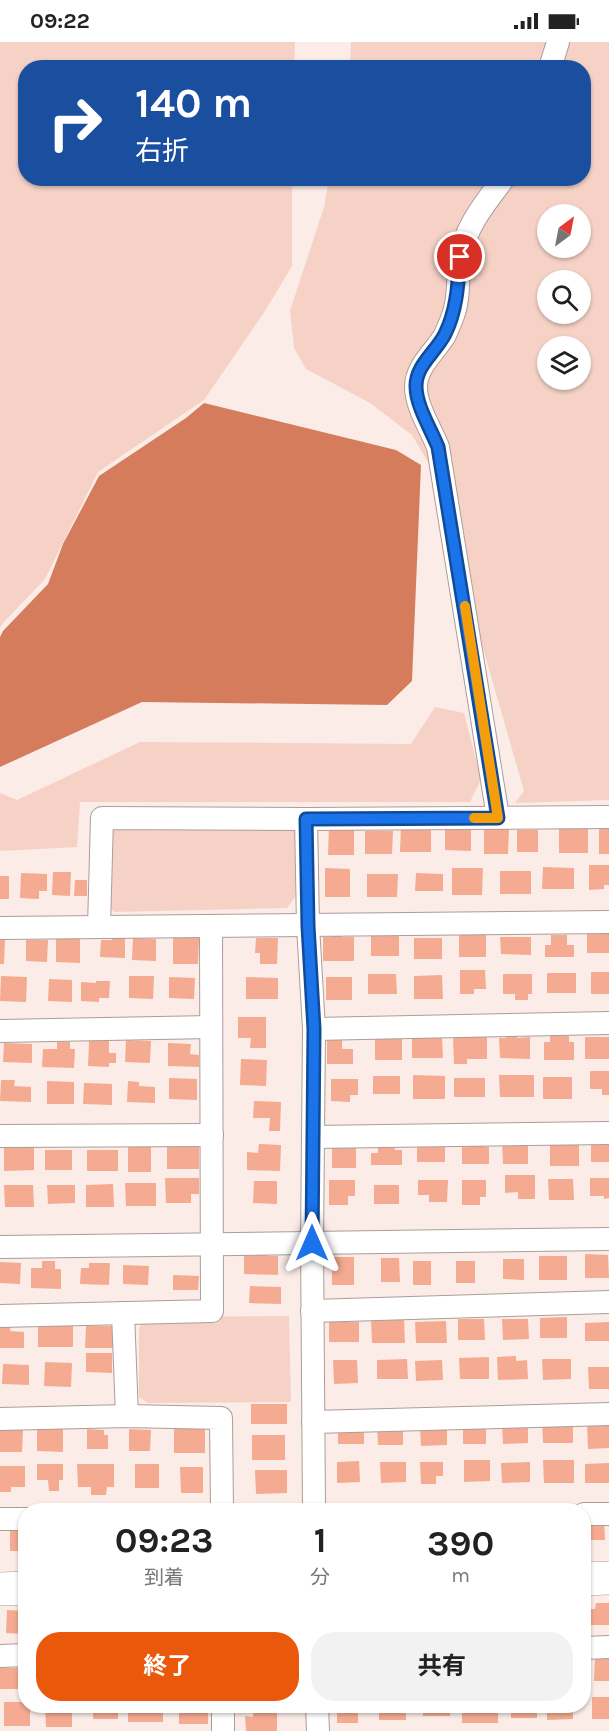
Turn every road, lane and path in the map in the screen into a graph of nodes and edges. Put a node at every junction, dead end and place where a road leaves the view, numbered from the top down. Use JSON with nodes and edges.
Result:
{"nodes":[{"id":1,"x":558,"y":42,"type":"edge"},
{"id":2,"x":552,"y":60,"type":"edge"},
{"id":3,"x":498,"y":186,"type":"edge"},
{"id":4,"x":609,"y":817,"type":"edge"},
{"id":5,"x":498,"y":818,"type":"junction"},
{"id":6,"x":306,"y":819,"type":"junction"},
{"id":7,"x":609,"y":922,"type":"edge"},
{"id":8,"x":308,"y":926,"type":"junction"},
{"id":9,"x":99,"y":927,"type":"junction"},
{"id":10,"x":211,"y":927,"type":"junction"},
{"id":11,"x":0,"y":928,"type":"edge"},
{"id":12,"x":609,"y":1023,"type":"edge"},
{"id":13,"x":211,"y":1027,"type":"junction"},
{"id":14,"x":314,"y":1029,"type":"junction"},
{"id":15,"x":0,"y":1031,"type":"edge"},
{"id":16,"x":609,"y":1133,"type":"edge"},
{"id":17,"x":212,"y":1135,"type":"junction"},
{"id":18,"x":0,"y":1136,"type":"edge"},
{"id":19,"x":313,"y":1137,"type":"junction"},
{"id":20,"x":609,"y":1239,"type":"edge"},
{"id":21,"x":312,"y":1243,"type":"junction"},
{"id":22,"x":212,"y":1244,"type":"junction"},
{"id":23,"x":0,"y":1247,"type":"edge"},
{"id":24,"x":609,"y":1302,"type":"edge"},
{"id":25,"x":312,"y":1311,"type":"junction"},
{"id":26,"x":123,"y":1313,"type":"junction"},
{"id":27,"x":0,"y":1316,"type":"edge"},
{"id":28,"x":609,"y":1414,"type":"edge"},
{"id":29,"x":127,"y":1416,"type":"junction"},
{"id":30,"x":0,"y":1419,"type":"edge"},
{"id":31,"x":313,"y":1422,"type":"junction"},
{"id":32,"x":222,"y":1503,"type":"edge"},
{"id":33,"x":314,"y":1503,"type":"edge"},
{"id":34,"x":591,"y":1514,"type":"edge"},
{"id":35,"x":609,"y":1514,"type":"edge"},
{"id":36,"x":0,"y":1519,"type":"edge"},
{"id":37,"x":18,"y":1519,"type":"edge"},
{"id":38,"x":609,"y":1578,"type":"edge"},
{"id":39,"x":591,"y":1579,"type":"edge"},
{"id":40,"x":18,"y":1588,"type":"edge"},
{"id":41,"x":0,"y":1589,"type":"edge"},
{"id":42,"x":609,"y":1647,"type":"edge"},
{"id":43,"x":591,"y":1648,"type":"edge"},
{"id":44,"x":18,"y":1655,"type":"edge"},
{"id":45,"x":0,"y":1656,"type":"edge"},
{"id":46,"x":223,"y":1713,"type":"edge"},
{"id":47,"x":317,"y":1713,"type":"edge"},
{"id":48,"x":223,"y":1731,"type":"edge"},
{"id":49,"x":318,"y":1731,"type":"edge"}],
"edges":[{"from":1,"to":2,"type":"street"},
{"from":3,"to":5,"type":"street"},
{"from":4,"to":5,"type":"street"},
{"from":5,"to":6,"type":"street"},
{"from":6,"to":8,"type":"street"},
{"from":6,"to":9,"type":"street"},
{"from":7,"to":8,"type":"street"},
{"from":8,"to":10,"type":"street"},
{"from":8,"to":14,"type":"street"},
{"from":9,"to":10,"type":"street"},
{"from":9,"to":11,"type":"street"},
{"from":10,"to":13,"type":"street"},
{"from":12,"to":14,"type":"street"},
{"from":13,"to":15,"type":"street"},
{"from":13,"to":17,"type":"street"},
{"from":14,"to":19,"type":"street"},
{"from":16,"to":19,"type":"street"},
{"from":17,"to":18,"type":"street"},
{"from":17,"to":22,"type":"street"},
{"from":19,"to":21,"type":"street"},
{"from":20,"to":21,"type":"street"},
{"from":21,"to":22,"type":"street"},
{"from":21,"to":25,"type":"street"},
{"from":22,"to":23,"type":"street"},
{"from":22,"to":26,"type":"street"},
{"from":24,"to":25,"type":"street"},
{"from":25,"to":31,"type":"street"},
{"from":26,"to":27,"type":"street"},
{"from":26,"to":29,"type":"street"},
{"from":28,"to":31,"type":"street"},
{"from":29,"to":30,"type":"street"},
{"from":29,"to":32,"type":"street"},
{"from":31,"to":33,"type":"street"},
{"from":34,"to":35,"type":"street"},
{"from":36,"to":37,"type":"street"},
{"from":38,"to":39,"type":"street"},
{"from":40,"to":41,"type":"street"},
{"from":42,"to":43,"type":"street"},
{"from":44,"to":45,"type":"street"},
{"from":46,"to":48,"type":"street"},
{"from":47,"to":49,"type":"street"}]}
